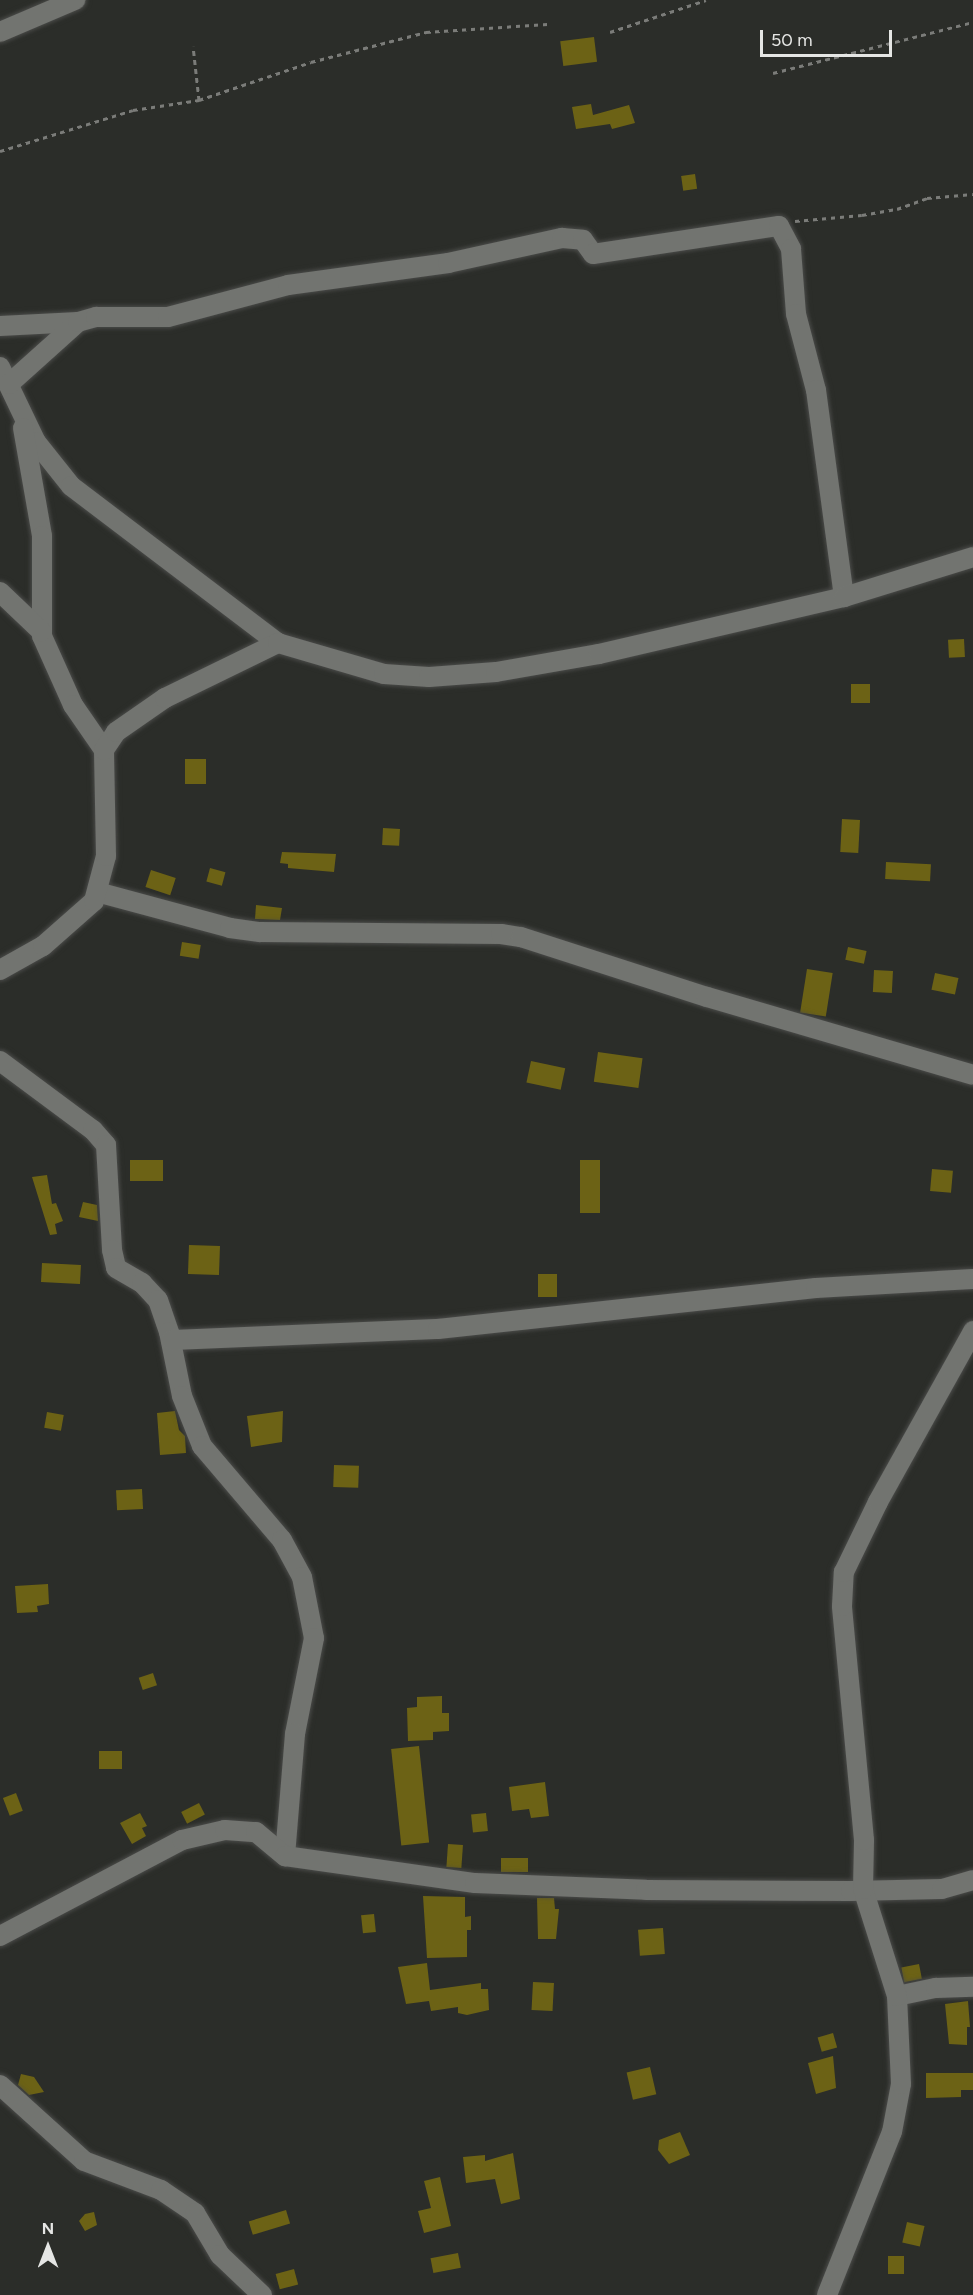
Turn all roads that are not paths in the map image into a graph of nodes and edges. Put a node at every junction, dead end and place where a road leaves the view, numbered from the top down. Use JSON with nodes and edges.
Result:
{"nodes":[{"id":1,"x":75,"y":0,"type":"edge"},
{"id":2,"x":0,"y":32,"type":"edge"},
{"id":3,"x":78,"y":322,"type":"junction"},
{"id":4,"x":0,"y":326,"type":"edge"},
{"id":5,"x":4,"y":376,"type":"edge"},
{"id":6,"x":22,"y":413,"type":"junction"},
{"id":7,"x":973,"y":556,"type":"edge"},
{"id":8,"x":0,"y":592,"type":"edge"},
{"id":9,"x":844,"y":597,"type":"junction"},
{"id":10,"x":41,"y":632,"type":"junction"},
{"id":11,"x":278,"y":643,"type":"junction"},
{"id":12,"x":104,"y":750,"type":"junction"},
{"id":13,"x":97,"y":892,"type":"junction"},
{"id":14,"x":0,"y":970,"type":"edge"},
{"id":15,"x":0,"y":1062,"type":"edge"},
{"id":16,"x":973,"y":1075,"type":"edge"},
{"id":17,"x":973,"y":1279,"type":"edge"},
{"id":18,"x":973,"y":1331,"type":"edge"},
{"id":19,"x":171,"y":1340,"type":"junction"},
{"id":20,"x":285,"y":1856,"type":"junction"},
{"id":21,"x":973,"y":1880,"type":"edge"},
{"id":22,"x":864,"y":1890,"type":"junction"},
{"id":23,"x":0,"y":1936,"type":"edge"},
{"id":24,"x":973,"y":1987,"type":"edge"},
{"id":25,"x":897,"y":1996,"type":"junction"},
{"id":26,"x":0,"y":2085,"type":"edge"},
{"id":27,"x":262,"y":2295,"type":"edge"},
{"id":28,"x":827,"y":2295,"type":"edge"}],
"edges":[{"from":1,"to":2,"type":"street"},
{"from":3,"to":4,"type":"street"},
{"from":3,"to":5,"type":"street"},
{"from":3,"to":9,"type":"street"},
{"from":5,"to":6,"type":"street"},
{"from":6,"to":10,"type":"street"},
{"from":6,"to":11,"type":"street"},
{"from":7,"to":9,"type":"street"},
{"from":8,"to":10,"type":"street"},
{"from":9,"to":11,"type":"street"},
{"from":10,"to":12,"type":"street"},
{"from":11,"to":12,"type":"street"},
{"from":12,"to":13,"type":"street"},
{"from":13,"to":14,"type":"street"},
{"from":13,"to":16,"type":"street"},
{"from":15,"to":19,"type":"street"},
{"from":17,"to":19,"type":"street"},
{"from":18,"to":22,"type":"street"},
{"from":19,"to":20,"type":"street"},
{"from":20,"to":22,"type":"street"},
{"from":20,"to":23,"type":"street"},
{"from":21,"to":22,"type":"street"},
{"from":22,"to":25,"type":"street"},
{"from":24,"to":25,"type":"street"},
{"from":25,"to":28,"type":"street"},
{"from":26,"to":27,"type":"street"}]}
